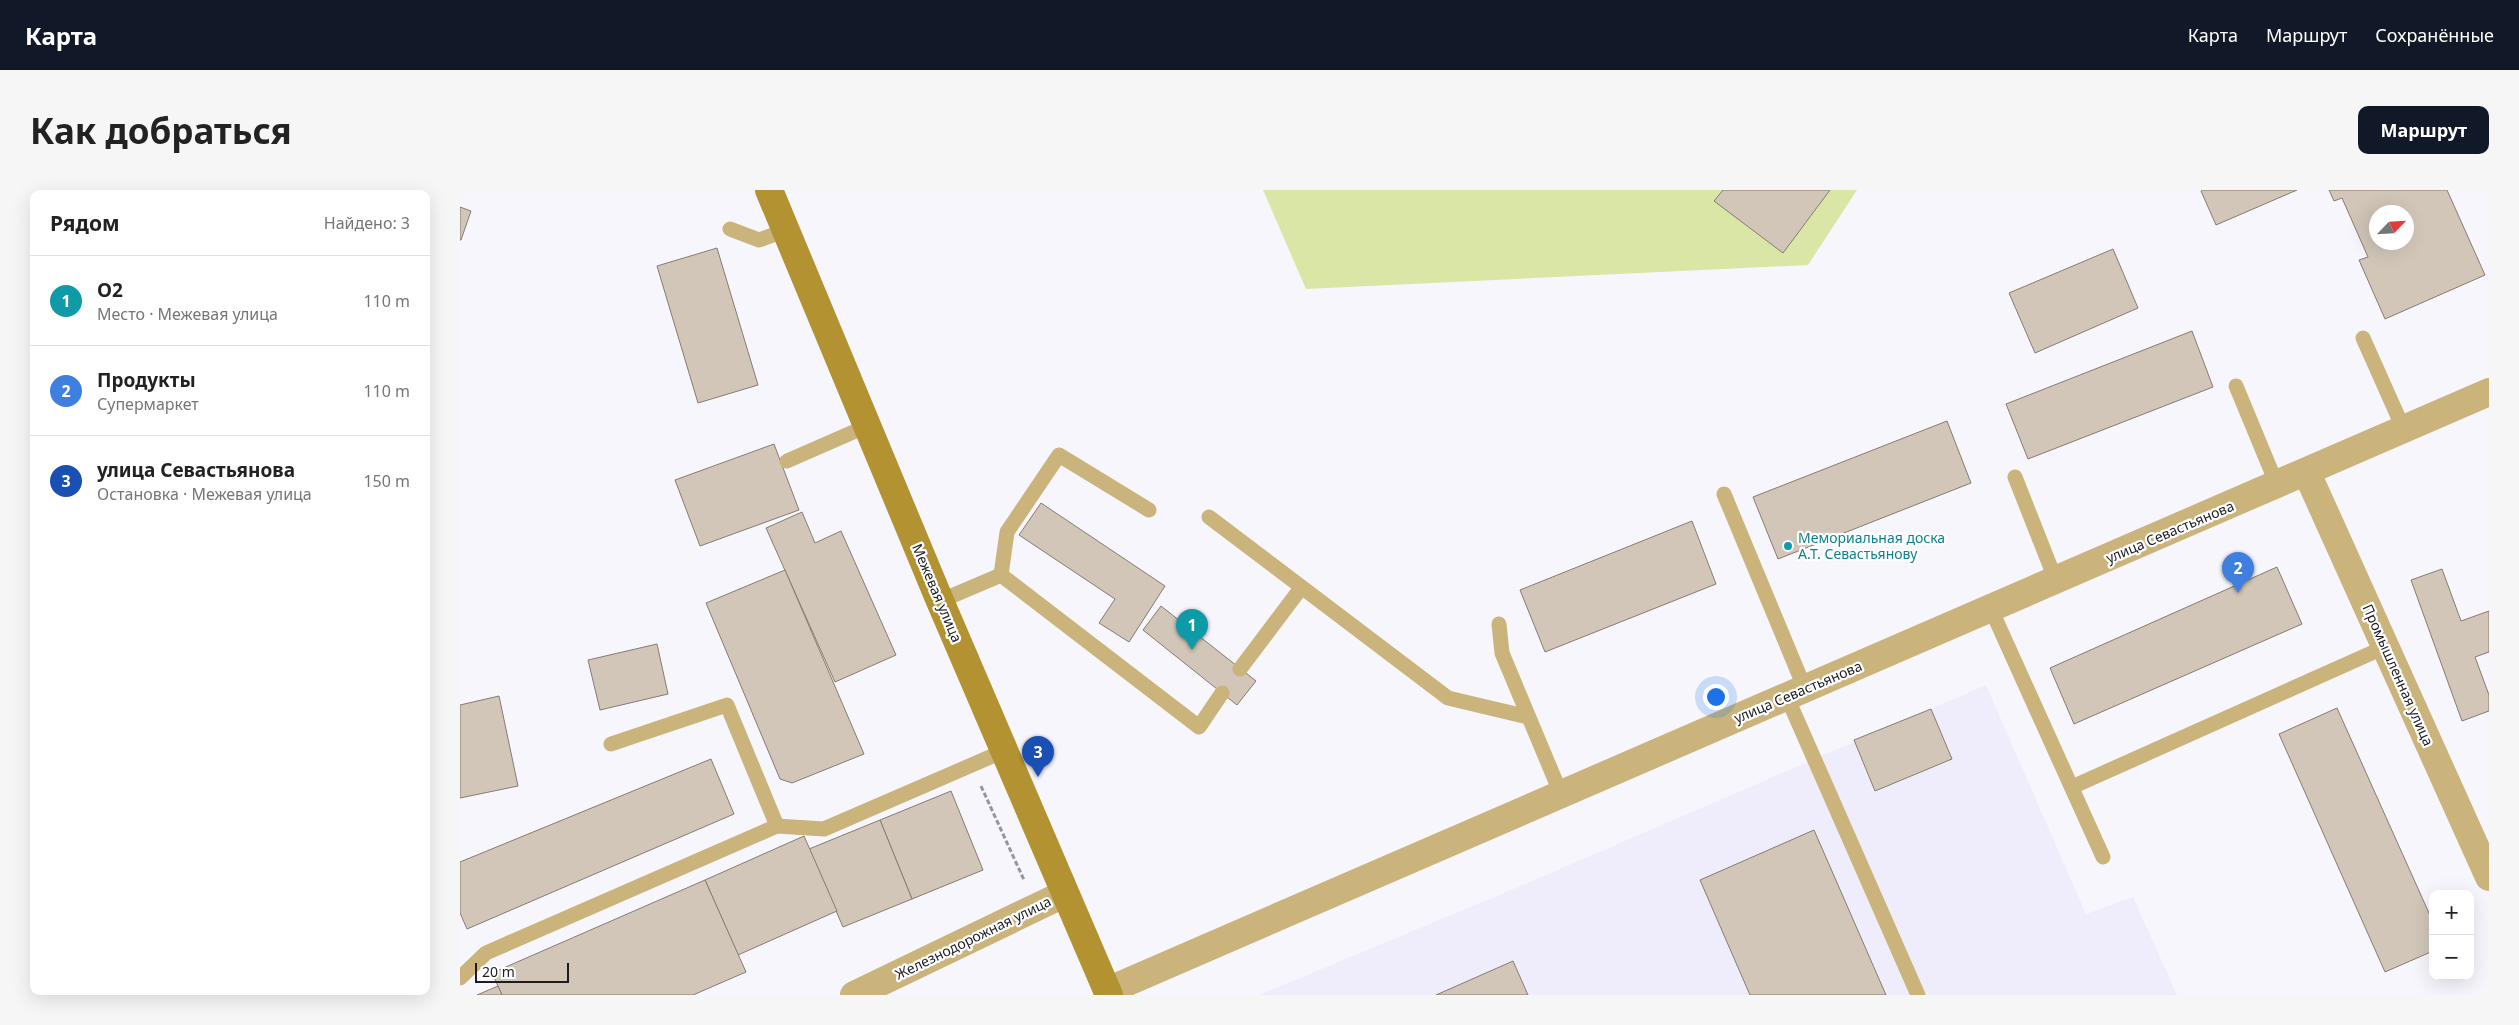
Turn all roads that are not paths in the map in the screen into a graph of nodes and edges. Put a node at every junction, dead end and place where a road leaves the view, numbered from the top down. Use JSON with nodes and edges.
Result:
{"nodes":[{"id":1,"x":769,"y":190,"type":"edge"},
{"id":2,"x":730,"y":229,"type":"dead end"},
{"id":3,"x":786,"y":230,"type":"junction"},
{"id":4,"x":2363,"y":338,"type":"dead end"},
{"id":5,"x":2236,"y":386,"type":"dead end"},
{"id":6,"x":2489,"y":392,"type":"edge"},
{"id":7,"x":867,"y":426,"type":"junction"},
{"id":8,"x":2404,"y":430,"type":"junction"},
{"id":9,"x":787,"y":461,"type":"dead end"},
{"id":10,"x":2307,"y":473,"type":"junction"},
{"id":11,"x":2016,"y":477,"type":"dead end"},
{"id":12,"x":2277,"y":486,"type":"junction"},
{"id":13,"x":1724,"y":494,"type":"dead end"},
{"id":14,"x":1149,"y":510,"type":"dead end"},
{"id":15,"x":1209,"y":518,"type":"dead end"},
{"id":16,"x":1001,"y":575,"type":"junction"},
{"id":17,"x":2056,"y":581,"type":"junction"},
{"id":18,"x":1301,"y":588,"type":"junction"},
{"id":19,"x":940,"y":601,"type":"junction"},
{"id":20,"x":1991,"y":609,"type":"junction"},
{"id":21,"x":1499,"y":624,"type":"dead end"},
{"id":22,"x":2385,"y":647,"type":"junction"},
{"id":23,"x":1240,"y":669,"type":"dead end"},
{"id":24,"x":1222,"y":693,"type":"dead end"},
{"id":25,"x":1796,"y":693,"type":"junction"},
{"id":26,"x":1528,"y":717,"type":"junction"},
{"id":27,"x":611,"y":744,"type":"dead end"},
{"id":28,"x":1004,"y":751,"type":"junction"},
{"id":29,"x":2072,"y":787,"type":"junction"},
{"id":30,"x":1561,"y":794,"type":"junction"},
{"id":31,"x":777,"y":826,"type":"junction"},
{"id":32,"x":2103,"y":856,"type":"dead end"},
{"id":33,"x":2489,"y":877,"type":"edge"},
{"id":34,"x":1064,"y":894,"type":"junction"},
{"id":35,"x":460,"y":978,"type":"edge"},
{"id":36,"x":890,"y":987,"type":"edge"},
{"id":37,"x":1108,"y":993,"type":"edge"},
{"id":38,"x":854,"y":995,"type":"edge"},
{"id":39,"x":1918,"y":995,"type":"edge"}],
"edges":[{"from":1,"to":3,"type":"street","name":"Межевая улица"},
{"from":2,"to":3,"type":"lane"},
{"from":3,"to":7,"type":"street","name":"Межевая улица"},
{"from":4,"to":8,"type":"lane"},
{"from":5,"to":12,"type":"lane"},
{"from":6,"to":8,"type":"street","name":"улица Севастьянова"},
{"from":7,"to":9,"type":"lane"},
{"from":7,"to":19,"type":"street","name":"Межевая улица"},
{"from":8,"to":10,"type":"street","name":"улица Севастьянова"},
{"from":10,"to":12,"type":"street","name":"улица Севастьянова"},
{"from":10,"to":22,"type":"street","name":"Промышленная улица"},
{"from":11,"to":17,"type":"lane"},
{"from":12,"to":17,"type":"street","name":"улица Севастьянова"},
{"from":13,"to":25,"type":"lane"},
{"from":14,"to":16,"type":"lane"},
{"from":15,"to":18,"type":"lane"},
{"from":16,"to":19,"type":"lane"},
{"from":16,"to":24,"type":"lane"},
{"from":17,"to":20,"type":"street","name":"улица Севастьянова"},
{"from":18,"to":23,"type":"lane"},
{"from":18,"to":26,"type":"lane"},
{"from":19,"to":28,"type":"street","name":"Межевая улица"},
{"from":20,"to":25,"type":"street","name":"улица Севастьянова"},
{"from":20,"to":29,"type":"lane"},
{"from":21,"to":26,"type":"lane"},
{"from":22,"to":29,"type":"lane"},
{"from":22,"to":33,"type":"street","name":"Промышленная улица"},
{"from":25,"to":30,"type":"street","name":"улица Севастьянова"},
{"from":25,"to":39,"type":"lane"},
{"from":26,"to":30,"type":"lane"},
{"from":27,"to":31,"type":"lane"},
{"from":28,"to":31,"type":"lane"},
{"from":28,"to":34,"type":"street","name":"Межевая улица"},
{"from":29,"to":32,"type":"lane"},
{"from":30,"to":37,"type":"street","name":"улица Севастьянова"},
{"from":31,"to":35,"type":"lane"},
{"from":34,"to":36,"type":"street","name":"Железнодорожная улица"},
{"from":34,"to":37,"type":"street","name":"Межевая улица"},
{"from":36,"to":38,"type":"street","name":"Железнодорожная улица"}]}
